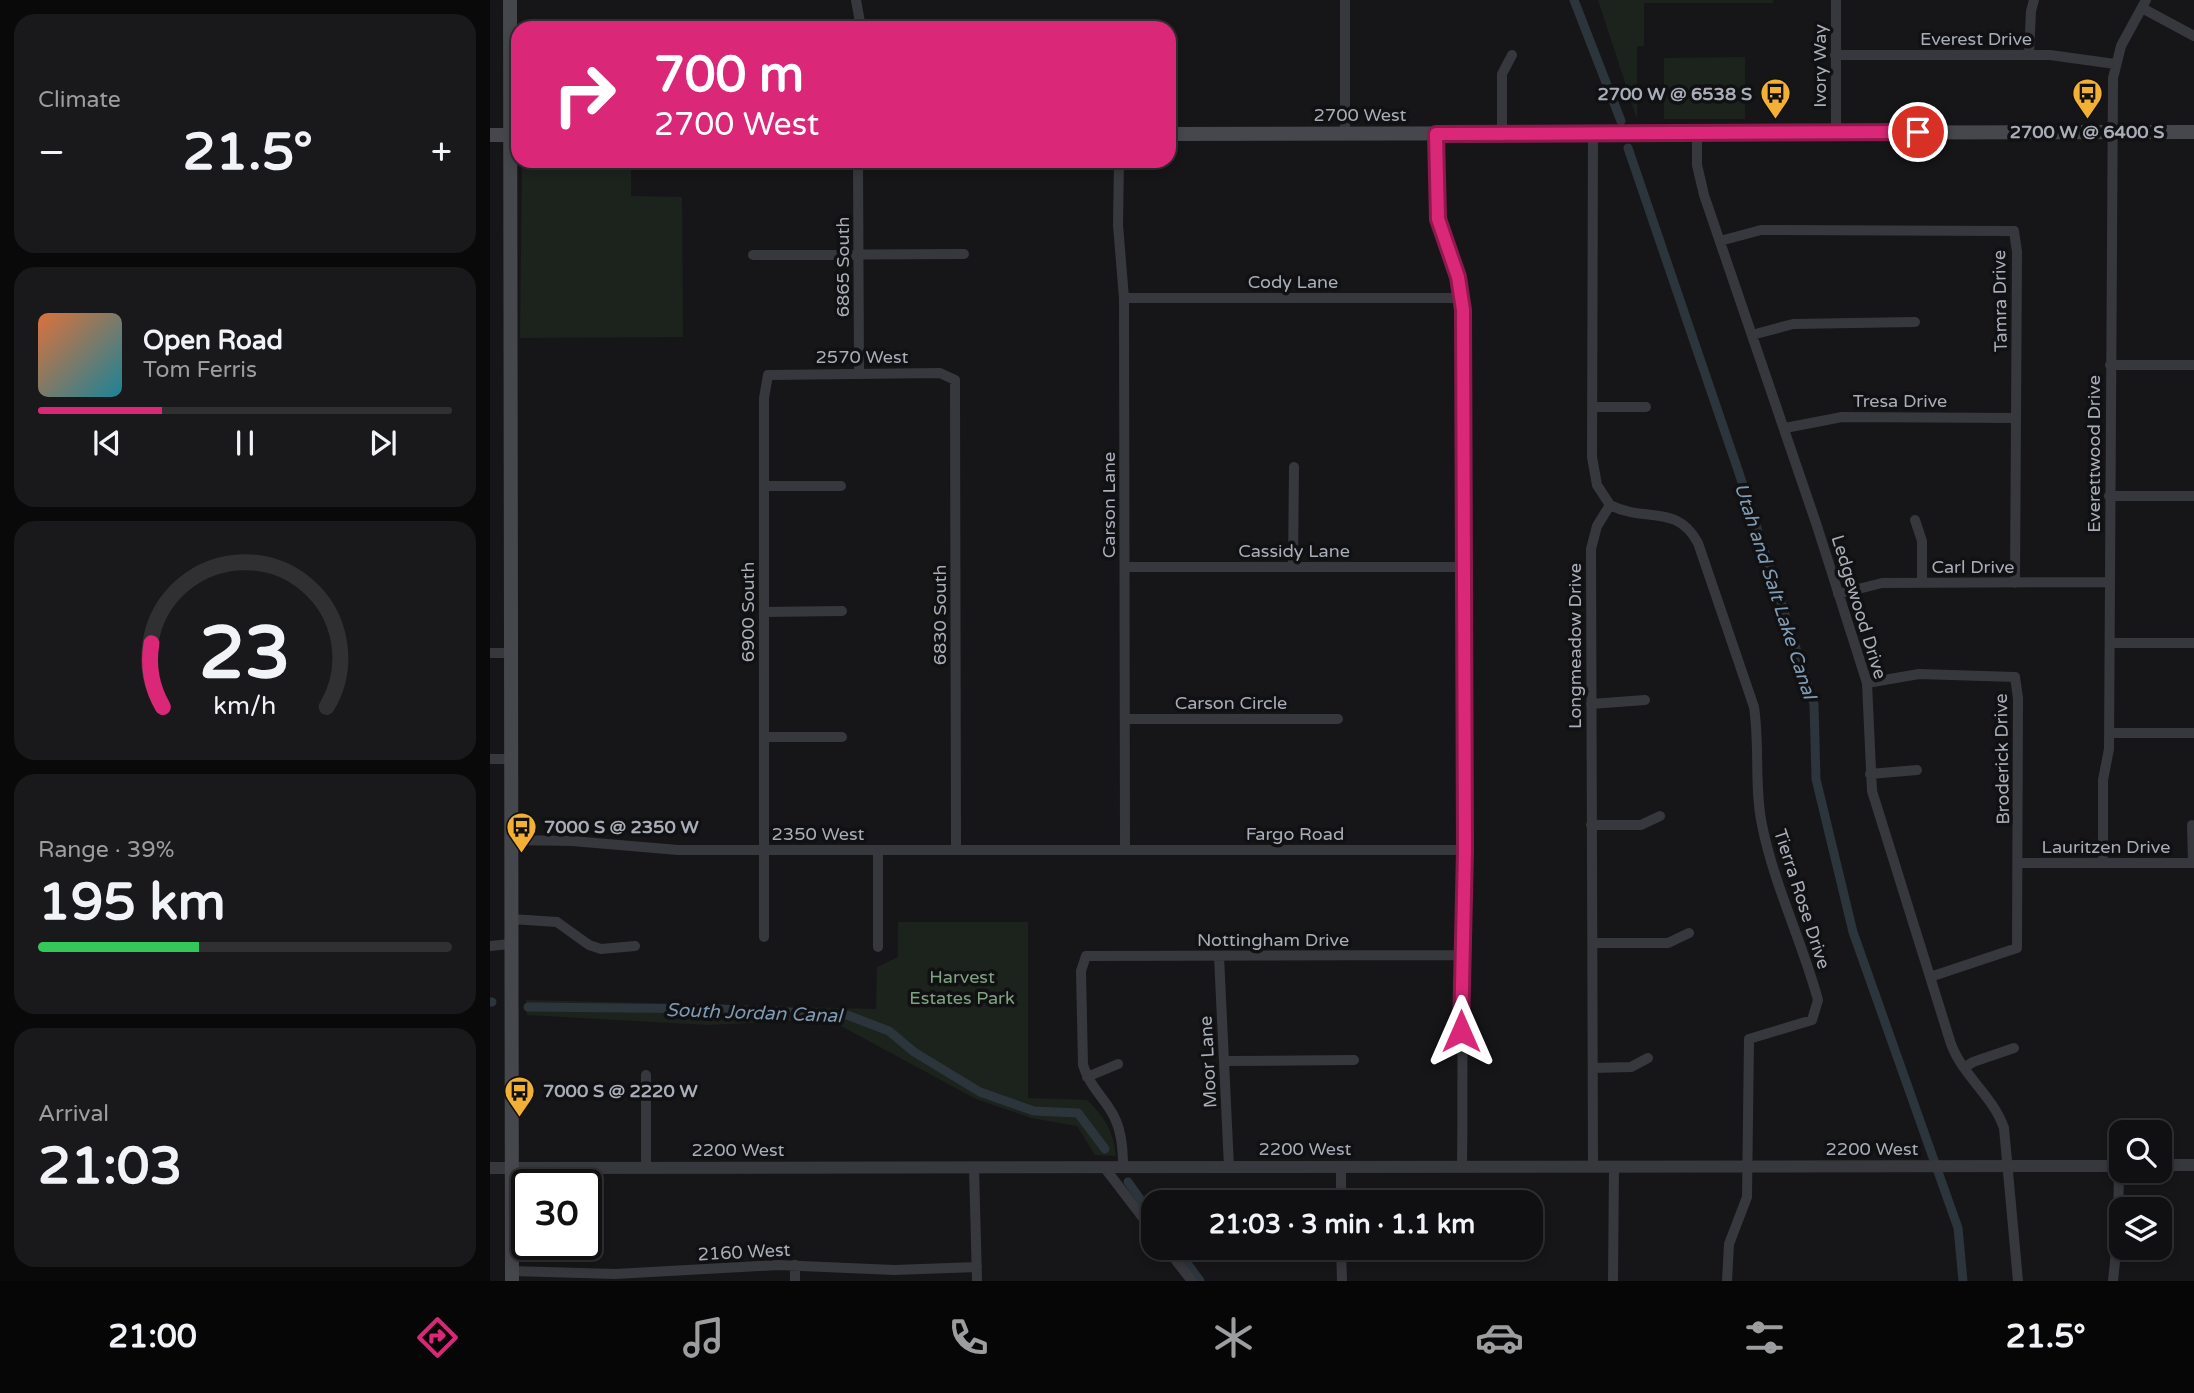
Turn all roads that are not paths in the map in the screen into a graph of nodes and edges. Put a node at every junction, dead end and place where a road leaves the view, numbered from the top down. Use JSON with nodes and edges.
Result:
{"nodes":[{"id":1,"x":510,"y":0,"type":"edge"},
{"id":2,"x":856,"y":0,"type":"edge"},
{"id":3,"x":1345,"y":0,"type":"edge"},
{"id":4,"x":1836,"y":0,"type":"edge"},
{"id":5,"x":2034,"y":0,"type":"edge"},
{"id":6,"x":2144,"y":4,"type":"edge"},
{"id":7,"x":860,"y":21,"type":"edge"},
{"id":8,"x":511,"y":34,"type":"edge"},
{"id":9,"x":2194,"y":36,"type":"edge"},
{"id":10,"x":1512,"y":55,"type":"dead end"},
{"id":11,"x":1836,"y":55,"type":"junction"},
{"id":12,"x":2029,"y":55,"type":"junction"},
{"id":13,"x":2115,"y":64,"type":"junction"},
{"id":14,"x":1836,"y":132,"type":"junction"},
{"id":15,"x":2111,"y":132,"type":"junction"},
{"id":16,"x":2194,"y":132,"type":"edge"},
{"id":17,"x":1593,"y":133,"type":"junction"},
{"id":18,"x":1697,"y":133,"type":"junction"},
{"id":19,"x":1176,"y":134,"type":"edge"},
{"id":20,"x":1345,"y":134,"type":"junction"},
{"id":21,"x":1436,"y":134,"type":"junction"},
{"id":22,"x":1502,"y":134,"type":"junction"},
{"id":23,"x":490,"y":135,"type":"edge"},
{"id":24,"x":511,"y":135,"type":"edge"},
{"id":25,"x":514,"y":168,"type":"edge"},
{"id":26,"x":858,"y":168,"type":"edge"},
{"id":27,"x":1119,"y":168,"type":"edge"},
{"id":28,"x":1720,"y":241,"type":"junction"},
{"id":29,"x":964,"y":254,"type":"dead end"},
{"id":30,"x":753,"y":255,"type":"dead end"},
{"id":31,"x":859,"y":255,"type":"junction"},
{"id":32,"x":1124,"y":298,"type":"junction"},
{"id":33,"x":1462,"y":298,"type":"junction"},
{"id":34,"x":1915,"y":322,"type":"dead end"},
{"id":35,"x":1752,"y":335,"type":"junction"},
{"id":36,"x":2110,"y":365,"type":"junction"},
{"id":37,"x":2194,"y":365,"type":"edge"},
{"id":38,"x":859,"y":372,"type":"junction"},
{"id":39,"x":768,"y":375,"type":"joint"},
{"id":40,"x":955,"y":380,"type":"joint"},
{"id":41,"x":1592,"y":407,"type":"junction"},
{"id":42,"x":1646,"y":407,"type":"dead end"},
{"id":43,"x":2016,"y":418,"type":"junction"},
{"id":44,"x":1785,"y":428,"type":"junction"},
{"id":45,"x":1294,"y":467,"type":"dead end"},
{"id":46,"x":764,"y":486,"type":"junction"},
{"id":47,"x":841,"y":486,"type":"dead end"},
{"id":48,"x":2109,"y":496,"type":"junction"},
{"id":49,"x":2194,"y":496,"type":"edge"},
{"id":50,"x":1610,"y":505,"type":"junction"},
{"id":51,"x":1915,"y":520,"type":"dead end"},
{"id":52,"x":1125,"y":567,"type":"junction"},
{"id":53,"x":1293,"y":567,"type":"junction"},
{"id":54,"x":1463,"y":567,"type":"junction"},
{"id":55,"x":2109,"y":582,"type":"junction"},
{"id":56,"x":1922,"y":583,"type":"junction"},
{"id":57,"x":2015,"y":583,"type":"junction"},
{"id":58,"x":1838,"y":594,"type":"junction"},
{"id":59,"x":842,"y":611,"type":"dead end"},
{"id":60,"x":764,"y":612,"type":"junction"},
{"id":61,"x":2110,"y":643,"type":"junction"},
{"id":62,"x":2194,"y":643,"type":"edge"},
{"id":63,"x":490,"y":653,"type":"edge"},
{"id":64,"x":511,"y":653,"type":"junction"},
{"id":65,"x":1867,"y":683,"type":"junction"},
{"id":66,"x":1645,"y":700,"type":"dead end"},
{"id":67,"x":1591,"y":704,"type":"junction"},
{"id":68,"x":1125,"y":719,"type":"junction"},
{"id":69,"x":1338,"y":719,"type":"dead end"},
{"id":70,"x":2109,"y":733,"type":"junction"},
{"id":71,"x":2194,"y":733,"type":"edge"},
{"id":72,"x":764,"y":737,"type":"junction"},
{"id":73,"x":842,"y":737,"type":"dead end"},
{"id":74,"x":490,"y":759,"type":"edge"},
{"id":75,"x":511,"y":759,"type":"junction"},
{"id":76,"x":1917,"y":769,"type":"dead end"},
{"id":77,"x":1870,"y":774,"type":"junction"},
{"id":78,"x":1660,"y":816,"type":"dead end"},
{"id":79,"x":1591,"y":825,"type":"junction"},
{"id":80,"x":2192,"y":825,"type":"dead end"},
{"id":81,"x":511,"y":840,"type":"junction"},
{"id":82,"x":764,"y":850,"type":"junction"},
{"id":83,"x":878,"y":850,"type":"junction"},
{"id":84,"x":956,"y":850,"type":"junction"},
{"id":85,"x":1125,"y":850,"type":"junction"},
{"id":86,"x":1465,"y":850,"type":"junction"},
{"id":87,"x":2018,"y":863,"type":"junction"},
{"id":88,"x":2103,"y":863,"type":"junction"},
{"id":89,"x":2193,"y":863,"type":"edge"},
{"id":90,"x":511,"y":919,"type":"junction"},
{"id":91,"x":1689,"y":933,"type":"dead end"},
{"id":92,"x":764,"y":937,"type":"dead end"},
{"id":93,"x":1594,"y":943,"type":"junction"},
{"id":94,"x":511,"y":944,"type":"junction"},
{"id":95,"x":490,"y":946,"type":"edge"},
{"id":96,"x":635,"y":946,"type":"dead end"},
{"id":97,"x":878,"y":947,"type":"dead end"},
{"id":98,"x":1461,"y":955,"type":"junction"},
{"id":99,"x":1219,"y":956,"type":"junction"},
{"id":100,"x":1930,"y":977,"type":"junction"},
{"id":101,"x":2014,"y":1048,"type":"dead end"},
{"id":102,"x":1648,"y":1058,"type":"dead end"},
{"id":103,"x":1354,"y":1060,"type":"dead end"},
{"id":104,"x":1224,"y":1061,"type":"junction"},
{"id":105,"x":1118,"y":1064,"type":"dead end"},
{"id":106,"x":1593,"y":1068,"type":"junction"},
{"id":107,"x":1964,"y":1068,"type":"junction"},
{"id":108,"x":646,"y":1074,"type":"dead end"},
{"id":109,"x":1087,"y":1077,"type":"junction"},
{"id":110,"x":2172,"y":1165,"type":"edge"},
{"id":111,"x":2194,"y":1165,"type":"edge"},
{"id":112,"x":1341,"y":1166,"type":"junction"},
{"id":113,"x":1462,"y":1166,"type":"junction"},
{"id":114,"x":1747,"y":1166,"type":"junction"},
{"id":115,"x":2007,"y":1166,"type":"junction"},
{"id":116,"x":2109,"y":1166,"type":"edge"},
{"id":117,"x":974,"y":1167,"type":"junction"},
{"id":118,"x":1104,"y":1167,"type":"junction"},
{"id":119,"x":1123,"y":1167,"type":"junction"},
{"id":120,"x":1229,"y":1167,"type":"junction"},
{"id":121,"x":1593,"y":1167,"type":"junction"},
{"id":122,"x":1614,"y":1167,"type":"junction"},
{"id":123,"x":490,"y":1168,"type":"edge"},
{"id":124,"x":512,"y":1168,"type":"junction"},
{"id":125,"x":646,"y":1168,"type":"junction"},
{"id":126,"x":2120,"y":1183,"type":"edge"},
{"id":127,"x":1341,"y":1190,"type":"edge"},
{"id":128,"x":1141,"y":1215,"type":"edge"},
{"id":129,"x":1175,"y":1260,"type":"edge"},
{"id":130,"x":1342,"y":1260,"type":"edge"},
{"id":131,"x":794,"y":1265,"type":"junction"},
{"id":132,"x":977,"y":1267,"type":"junction"},
{"id":133,"x":707,"y":1270,"type":"junction"},
{"id":134,"x":512,"y":1276,"type":"edge"},
{"id":135,"x":881,"y":1276,"type":"edge"},
{"id":136,"x":616,"y":1278,"type":"edge"},
{"id":137,"x":708,"y":1281,"type":"edge"},
{"id":138,"x":794,"y":1281,"type":"edge"},
{"id":139,"x":977,"y":1281,"type":"edge"},
{"id":140,"x":1192,"y":1281,"type":"edge"},
{"id":141,"x":1342,"y":1281,"type":"edge"},
{"id":142,"x":1613,"y":1281,"type":"edge"},
{"id":143,"x":1727,"y":1281,"type":"edge"},
{"id":144,"x":2018,"y":1281,"type":"edge"},
{"id":145,"x":2113,"y":1281,"type":"edge"}],
"edges":[{"from":1,"to":8,"type":"main road"},
{"from":2,"to":7,"type":"street"},
{"from":3,"to":20,"type":"street"},
{"from":4,"to":11,"type":"street","name":"Ivory Way"},
{"from":5,"to":12,"type":"street"},
{"from":6,"to":9,"type":"street"},
{"from":6,"to":13,"type":"street"},
{"from":10,"to":22,"type":"street"},
{"from":11,"to":12,"type":"street","name":"Everest Drive"},
{"from":11,"to":14,"type":"street","name":"Ivory Way"},
{"from":12,"to":13,"type":"street","name":"Everest Drive"},
{"from":13,"to":15,"type":"street","name":"Everettwood Drive"},
{"from":14,"to":15,"type":"main road","name":"2700 West"},
{"from":14,"to":18,"type":"main road","name":"2700 West"},
{"from":15,"to":16,"type":"main road","name":"2700 West"},
{"from":15,"to":36,"type":"street","name":"Everettwood Drive"},
{"from":17,"to":18,"type":"main road","name":"2700 West"},
{"from":17,"to":22,"type":"main road","name":"2700 West"},
{"from":17,"to":41,"type":"street"},
{"from":18,"to":28,"type":"street","name":"Ledgewood Drive"},
{"from":19,"to":20,"type":"main road","name":"2700 West"},
{"from":20,"to":21,"type":"main road","name":"2700 West"},
{"from":21,"to":22,"type":"main road","name":"2700 West"},
{"from":21,"to":33,"type":"street"},
{"from":23,"to":24,"type":"main road"},
{"from":25,"to":64,"type":"main road"},
{"from":26,"to":31,"type":"street","name":"6865 South"},
{"from":27,"to":32,"type":"street","name":"Carson Lane"},
{"from":28,"to":35,"type":"street","name":"Ledgewood Drive"},
{"from":28,"to":43,"type":"street","name":"Tamra Drive"},
{"from":29,"to":31,"type":"street"},
{"from":30,"to":31,"type":"street"},
{"from":31,"to":38,"type":"street","name":"6865 South"},
{"from":32,"to":33,"type":"street","name":"Cody Lane"},
{"from":32,"to":52,"type":"street","name":"Carson Lane"},
{"from":33,"to":54,"type":"street"},
{"from":34,"to":35,"type":"street"},
{"from":35,"to":44,"type":"street","name":"Ledgewood Drive"},
{"from":36,"to":37,"type":"street"},
{"from":36,"to":48,"type":"street","name":"Everettwood Drive"},
{"from":38,"to":39,"type":"street","name":"2570 West"},
{"from":38,"to":40,"type":"street","name":"2570 West"},
{"from":39,"to":46,"type":"street","name":"6900 South"},
{"from":40,"to":84,"type":"street","name":"6830 South"},
{"from":41,"to":42,"type":"street"},
{"from":41,"to":50,"type":"street"},
{"from":43,"to":44,"type":"street","name":"Tresa Drive"},
{"from":43,"to":57,"type":"street","name":"Tamra Drive"},
{"from":44,"to":58,"type":"street","name":"Ledgewood Drive"},
{"from":45,"to":53,"type":"street"},
{"from":46,"to":47,"type":"street"},
{"from":46,"to":60,"type":"street","name":"6900 South"},
{"from":48,"to":49,"type":"street"},
{"from":48,"to":55,"type":"street","name":"Everettwood Drive"},
{"from":50,"to":67,"type":"street","name":"Longmeadow Drive"},
{"from":50,"to":114,"type":"street","name":"Tierra Rose Drive"},
{"from":51,"to":56,"type":"street"},
{"from":52,"to":53,"type":"street","name":"Cassidy Lane"},
{"from":52,"to":68,"type":"street","name":"Carson Lane"},
{"from":53,"to":54,"type":"street","name":"Cassidy Lane"},
{"from":54,"to":86,"type":"street"},
{"from":55,"to":57,"type":"street","name":"Carl Drive"},
{"from":55,"to":61,"type":"street","name":"Everettwood Drive"},
{"from":56,"to":57,"type":"street","name":"Carl Drive"},
{"from":56,"to":58,"type":"street","name":"Carl Drive"},
{"from":58,"to":65,"type":"street","name":"Ledgewood Drive"},
{"from":59,"to":60,"type":"street"},
{"from":60,"to":72,"type":"street","name":"6900 South"},
{"from":61,"to":62,"type":"street"},
{"from":61,"to":70,"type":"street","name":"Everettwood Drive"},
{"from":63,"to":64,"type":"street"},
{"from":64,"to":75,"type":"main road"},
{"from":65,"to":77,"type":"street","name":"Ledgewood Drive"},
{"from":65,"to":87,"type":"street","name":"Broderick Drive"},
{"from":66,"to":67,"type":"street"},
{"from":67,"to":79,"type":"street","name":"Longmeadow Drive"},
{"from":68,"to":69,"type":"street","name":"Carson Circle"},
{"from":68,"to":85,"type":"street","name":"Carson Lane"},
{"from":70,"to":71,"type":"street"},
{"from":70,"to":88,"type":"street","name":"Everettwood Drive"},
{"from":72,"to":73,"type":"street"},
{"from":72,"to":82,"type":"street","name":"6900 South"},
{"from":74,"to":75,"type":"street"},
{"from":75,"to":81,"type":"main road"},
{"from":76,"to":77,"type":"street"},
{"from":77,"to":100,"type":"street","name":"Ledgewood Drive"},
{"from":78,"to":79,"type":"street"},
{"from":79,"to":93,"type":"street","name":"Longmeadow Drive"},
{"from":80,"to":89,"type":"street"},
{"from":81,"to":82,"type":"street","name":"2350 West"},
{"from":81,"to":90,"type":"main road"},
{"from":82,"to":83,"type":"street","name":"2350 West"},
{"from":82,"to":92,"type":"street","name":"6900 South"},
{"from":83,"to":84,"type":"street","name":"2350 West"},
{"from":83,"to":97,"type":"street"},
{"from":84,"to":85,"type":"street","name":"2350 West"},
{"from":85,"to":86,"type":"street","name":"Fargo Road"},
{"from":86,"to":98,"type":"street"},
{"from":87,"to":88,"type":"street","name":"Lauritzen Drive"},
{"from":87,"to":100,"type":"street","name":"Broderick Drive"},
{"from":88,"to":89,"type":"street","name":"Lauritzen Drive"},
{"from":90,"to":94,"type":"main road"},
{"from":90,"to":96,"type":"street"},
{"from":91,"to":93,"type":"street"},
{"from":93,"to":106,"type":"street","name":"Longmeadow Drive"},
{"from":94,"to":95,"type":"street"},
{"from":94,"to":124,"type":"main road"},
{"from":98,"to":99,"type":"street","name":"Nottingham Drive"},
{"from":98,"to":113,"type":"street"},
{"from":99,"to":104,"type":"street","name":"Moor Lane"},
{"from":99,"to":109,"type":"street","name":"Nottingham Drive"},
{"from":100,"to":107,"type":"street","name":"Ledgewood Drive"},
{"from":101,"to":107,"type":"street"},
{"from":102,"to":106,"type":"street"},
{"from":103,"to":104,"type":"street"},
{"from":104,"to":120,"type":"street","name":"Moor Lane"},
{"from":105,"to":109,"type":"street"},
{"from":106,"to":121,"type":"street","name":"Longmeadow Drive"},
{"from":107,"to":115,"type":"street","name":"Ledgewood Drive"},
{"from":108,"to":125,"type":"street"},
{"from":109,"to":119,"type":"street"},
{"from":110,"to":111,"type":"street"},
{"from":112,"to":113,"type":"street","name":"2200 West"},
{"from":112,"to":120,"type":"street","name":"2200 West"},
{"from":112,"to":127,"type":"street"},
{"from":113,"to":121,"type":"street","name":"2200 West"},
{"from":114,"to":115,"type":"street","name":"2200 West"},
{"from":114,"to":122,"type":"street","name":"2200 West"},
{"from":114,"to":143,"type":"street","name":"Tierra Rose Drive"},
{"from":115,"to":116,"type":"street","name":"2200 West"},
{"from":115,"to":144,"type":"street","name":"Ledgewood Drive"},
{"from":117,"to":118,"type":"street","name":"2200 West"},
{"from":117,"to":125,"type":"street","name":"2200 West"},
{"from":117,"to":132,"type":"street"},
{"from":118,"to":119,"type":"street","name":"2200 West"},
{"from":118,"to":128,"type":"street"},
{"from":119,"to":120,"type":"street","name":"2200 West"},
{"from":121,"to":122,"type":"street","name":"2200 West"},
{"from":122,"to":142,"type":"street"},
{"from":123,"to":124,"type":"street","name":"2200 West"},
{"from":124,"to":125,"type":"street","name":"2200 West"},
{"from":124,"to":134,"type":"main road"},
{"from":126,"to":145,"type":"street"},
{"from":129,"to":140,"type":"street"},
{"from":130,"to":141,"type":"street"},
{"from":131,"to":133,"type":"street","name":"2160 West"},
{"from":131,"to":135,"type":"street","name":"2160 West"},
{"from":131,"to":138,"type":"street"},
{"from":132,"to":135,"type":"street","name":"2160 West"},
{"from":132,"to":139,"type":"street"},
{"from":133,"to":136,"type":"street","name":"2160 West"},
{"from":133,"to":137,"type":"street"},
{"from":134,"to":136,"type":"street","name":"2160 West"}]}
